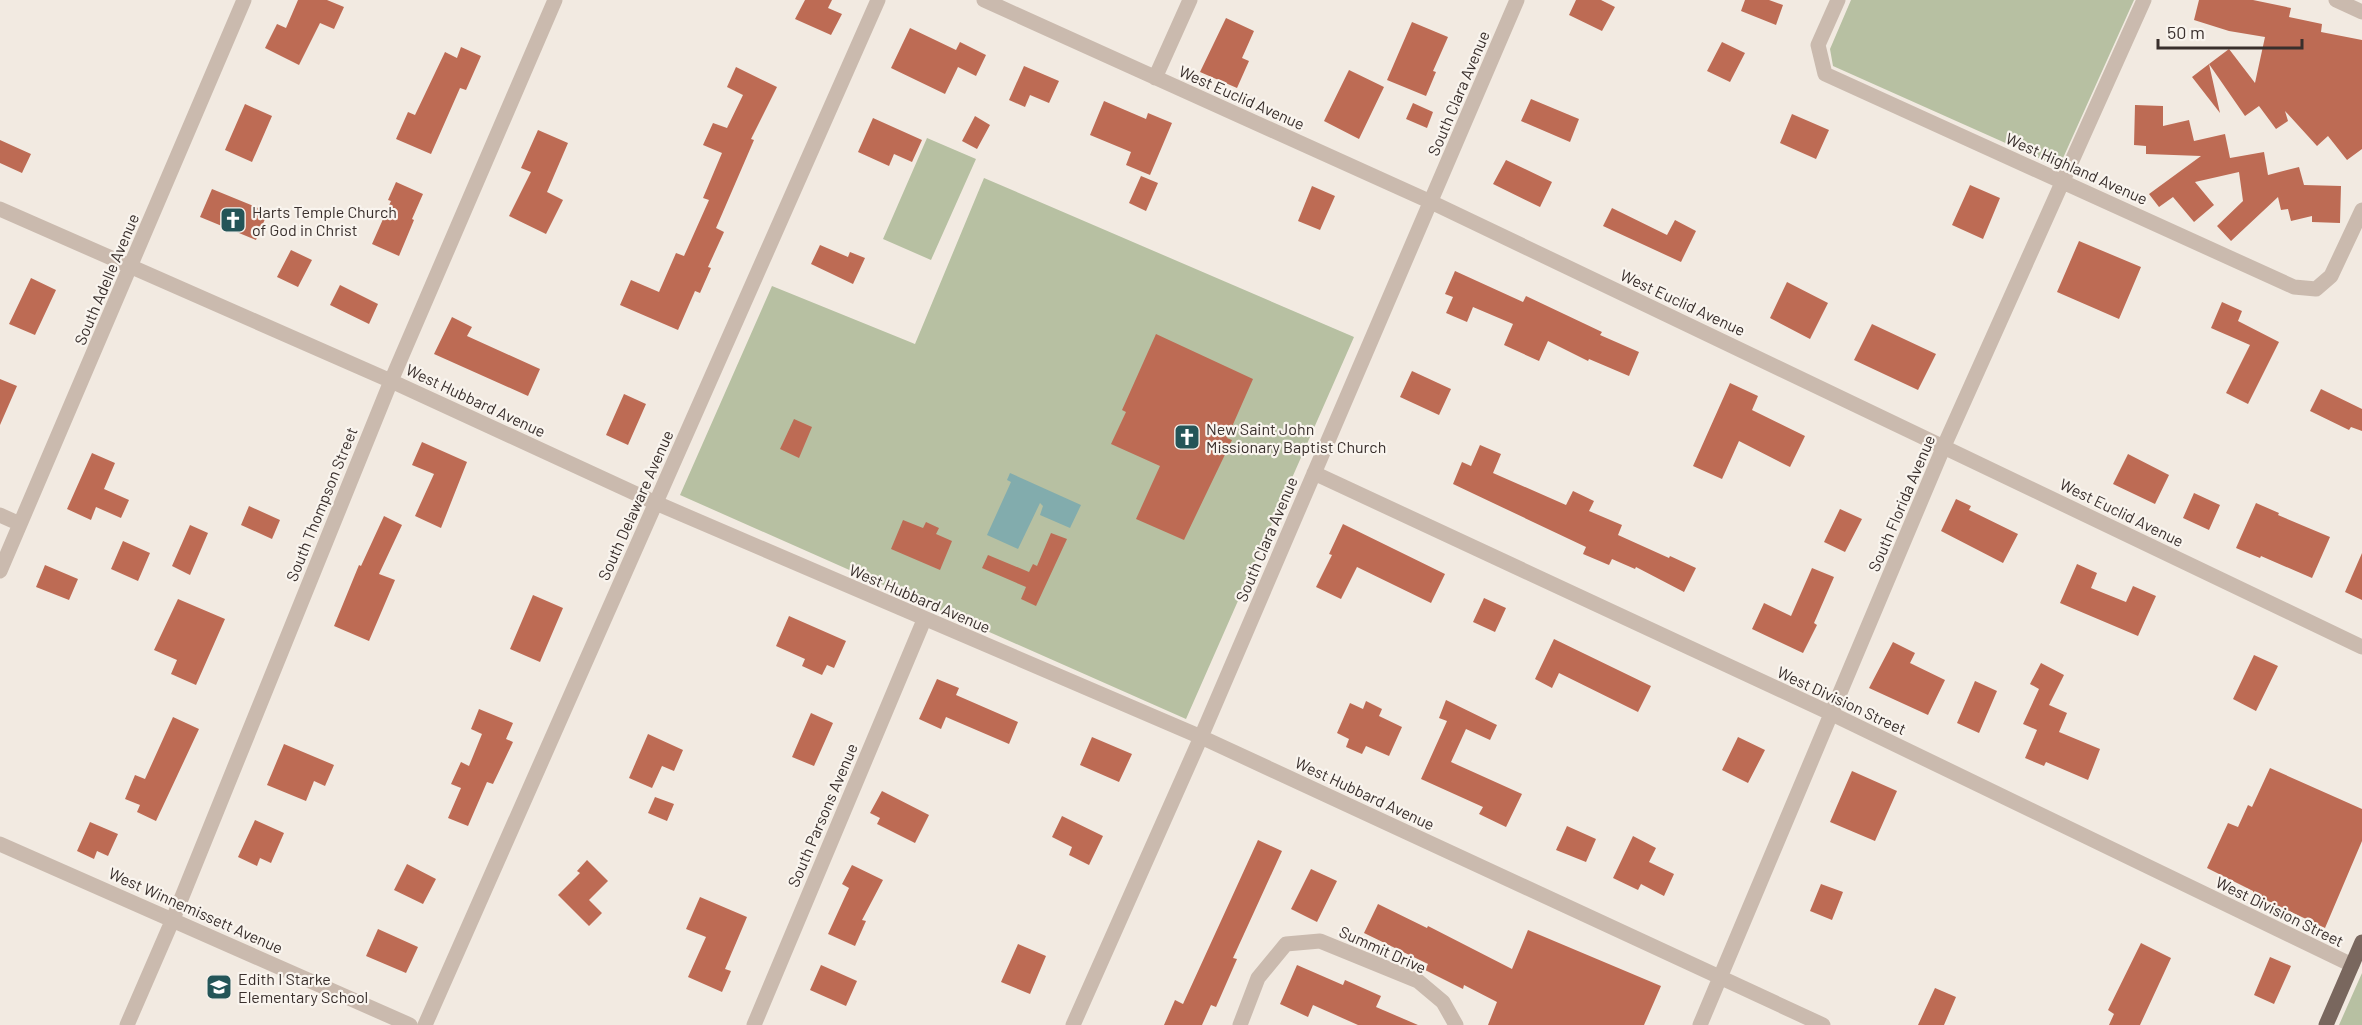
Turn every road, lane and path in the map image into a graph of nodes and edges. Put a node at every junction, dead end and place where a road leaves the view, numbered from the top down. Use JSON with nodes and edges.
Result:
{"nodes":[{"id":1,"x":244,"y":0,"type":"edge"},
{"id":2,"x":555,"y":0,"type":"edge"},
{"id":3,"x":878,"y":0,"type":"edge"},
{"id":4,"x":984,"y":0,"type":"edge"},
{"id":5,"x":1190,"y":0,"type":"edge"},
{"id":6,"x":1517,"y":0,"type":"edge"},
{"id":7,"x":1838,"y":0,"type":"edge"},
{"id":8,"x":2144,"y":0,"type":"edge"},
{"id":9,"x":2336,"y":0,"type":"edge"},
{"id":10,"x":2362,"y":12,"type":"edge"},
{"id":11,"x":1155,"y":78,"type":"junction"},
{"id":12,"x":2063,"y":181,"type":"junction"},
{"id":13,"x":1431,"y":202,"type":"junction"},
{"id":14,"x":0,"y":208,"type":"edge"},
{"id":15,"x":2362,"y":210,"type":"edge"},
{"id":16,"x":131,"y":267,"type":"junction"},
{"id":17,"x":391,"y":381,"type":"junction"},
{"id":18,"x":1944,"y":446,"type":"junction"},
{"id":19,"x":1314,"y":473,"type":"junction"},
{"id":20,"x":656,"y":503,"type":"junction"},
{"id":21,"x":0,"y":516,"type":"edge"},
{"id":22,"x":20,"y":524,"type":"junction"},
{"id":23,"x":0,"y":571,"type":"edge"},
{"id":24,"x":924,"y":620,"type":"junction"},
{"id":25,"x":2362,"y":647,"type":"edge"},
{"id":26,"x":1830,"y":713,"type":"junction"},
{"id":27,"x":1201,"y":737,"type":"junction"},
{"id":28,"x":0,"y":844,"type":"edge"},
{"id":29,"x":173,"y":919,"type":"junction"},
{"id":30,"x":2362,"y":942,"type":"edge"},
{"id":31,"x":2352,"y":965,"type":"junction"},
{"id":32,"x":1720,"y":976,"type":"junction"},
{"id":33,"x":127,"y":1025,"type":"edge"},
{"id":34,"x":410,"y":1025,"type":"edge"},
{"id":35,"x":425,"y":1025,"type":"edge"},
{"id":36,"x":754,"y":1025,"type":"edge"},
{"id":37,"x":1073,"y":1025,"type":"edge"},
{"id":38,"x":1240,"y":1025,"type":"edge"},
{"id":39,"x":1456,"y":1025,"type":"edge"},
{"id":40,"x":1700,"y":1025,"type":"edge"},
{"id":41,"x":1823,"y":1025,"type":"edge"},
{"id":42,"x":2326,"y":1025,"type":"edge"}],
"edges":[{"from":1,"to":16,"type":"street","name":"South Adelle Avenue"},
{"from":2,"to":17,"type":"street","name":"South Thompson Street"},
{"from":3,"to":20,"type":"street","name":"South Delaware Avenue"},
{"from":4,"to":11,"type":"street","name":"West Euclid Avenue"},
{"from":5,"to":11,"type":"street"},
{"from":6,"to":13,"type":"street","name":"South Clara Avenue"},
{"from":7,"to":12,"type":"street","name":"West Highland Avenue"},
{"from":8,"to":12,"type":"street","name":"South Florida Avenue"},
{"from":9,"to":10,"type":"street"},
{"from":11,"to":13,"type":"street","name":"West Euclid Avenue"},
{"from":12,"to":15,"type":"street","name":"West Highland Avenue"},
{"from":12,"to":18,"type":"street","name":"South Florida Avenue"},
{"from":13,"to":18,"type":"street","name":"West Euclid Avenue"},
{"from":13,"to":19,"type":"street","name":"South Clara Avenue"},
{"from":14,"to":16,"type":"street","name":"West Hubbard Avenue"},
{"from":16,"to":17,"type":"street","name":"West Hubbard Avenue"},
{"from":16,"to":22,"type":"street","name":"South Adelle Avenue"},
{"from":17,"to":20,"type":"street","name":"West Hubbard Avenue"},
{"from":17,"to":29,"type":"street","name":"South Thompson Street"},
{"from":18,"to":25,"type":"street","name":"West Euclid Avenue"},
{"from":18,"to":26,"type":"street","name":"South Florida Avenue"},
{"from":19,"to":26,"type":"street","name":"West Division Street"},
{"from":19,"to":27,"type":"street","name":"South Clara Avenue"},
{"from":20,"to":24,"type":"street","name":"West Hubbard Avenue"},
{"from":20,"to":35,"type":"street","name":"South Delaware Avenue"},
{"from":21,"to":22,"type":"street"},
{"from":22,"to":23,"type":"street","name":"South Adelle Avenue"},
{"from":24,"to":27,"type":"street","name":"West Hubbard Avenue"},
{"from":24,"to":36,"type":"street","name":"South Parsons Avenue"},
{"from":26,"to":31,"type":"street","name":"West Division Street"},
{"from":26,"to":32,"type":"street","name":"South Florida Avenue"},
{"from":27,"to":32,"type":"street","name":"West Hubbard Avenue"},
{"from":27,"to":37,"type":"street","name":"South Clara Avenue"},
{"from":28,"to":29,"type":"street","name":"West Winnemissett Avenue"},
{"from":29,"to":33,"type":"street","name":"South Thompson Street"},
{"from":29,"to":34,"type":"street","name":"West Winnemissett Avenue"},
{"from":30,"to":31,"type":"main road"},
{"from":31,"to":42,"type":"main road"},
{"from":32,"to":40,"type":"street","name":"South Florida Avenue"},
{"from":32,"to":41,"type":"street","name":"West Hubbard Avenue"},
{"from":38,"to":39,"type":"street","name":"Summit Drive"}]}
